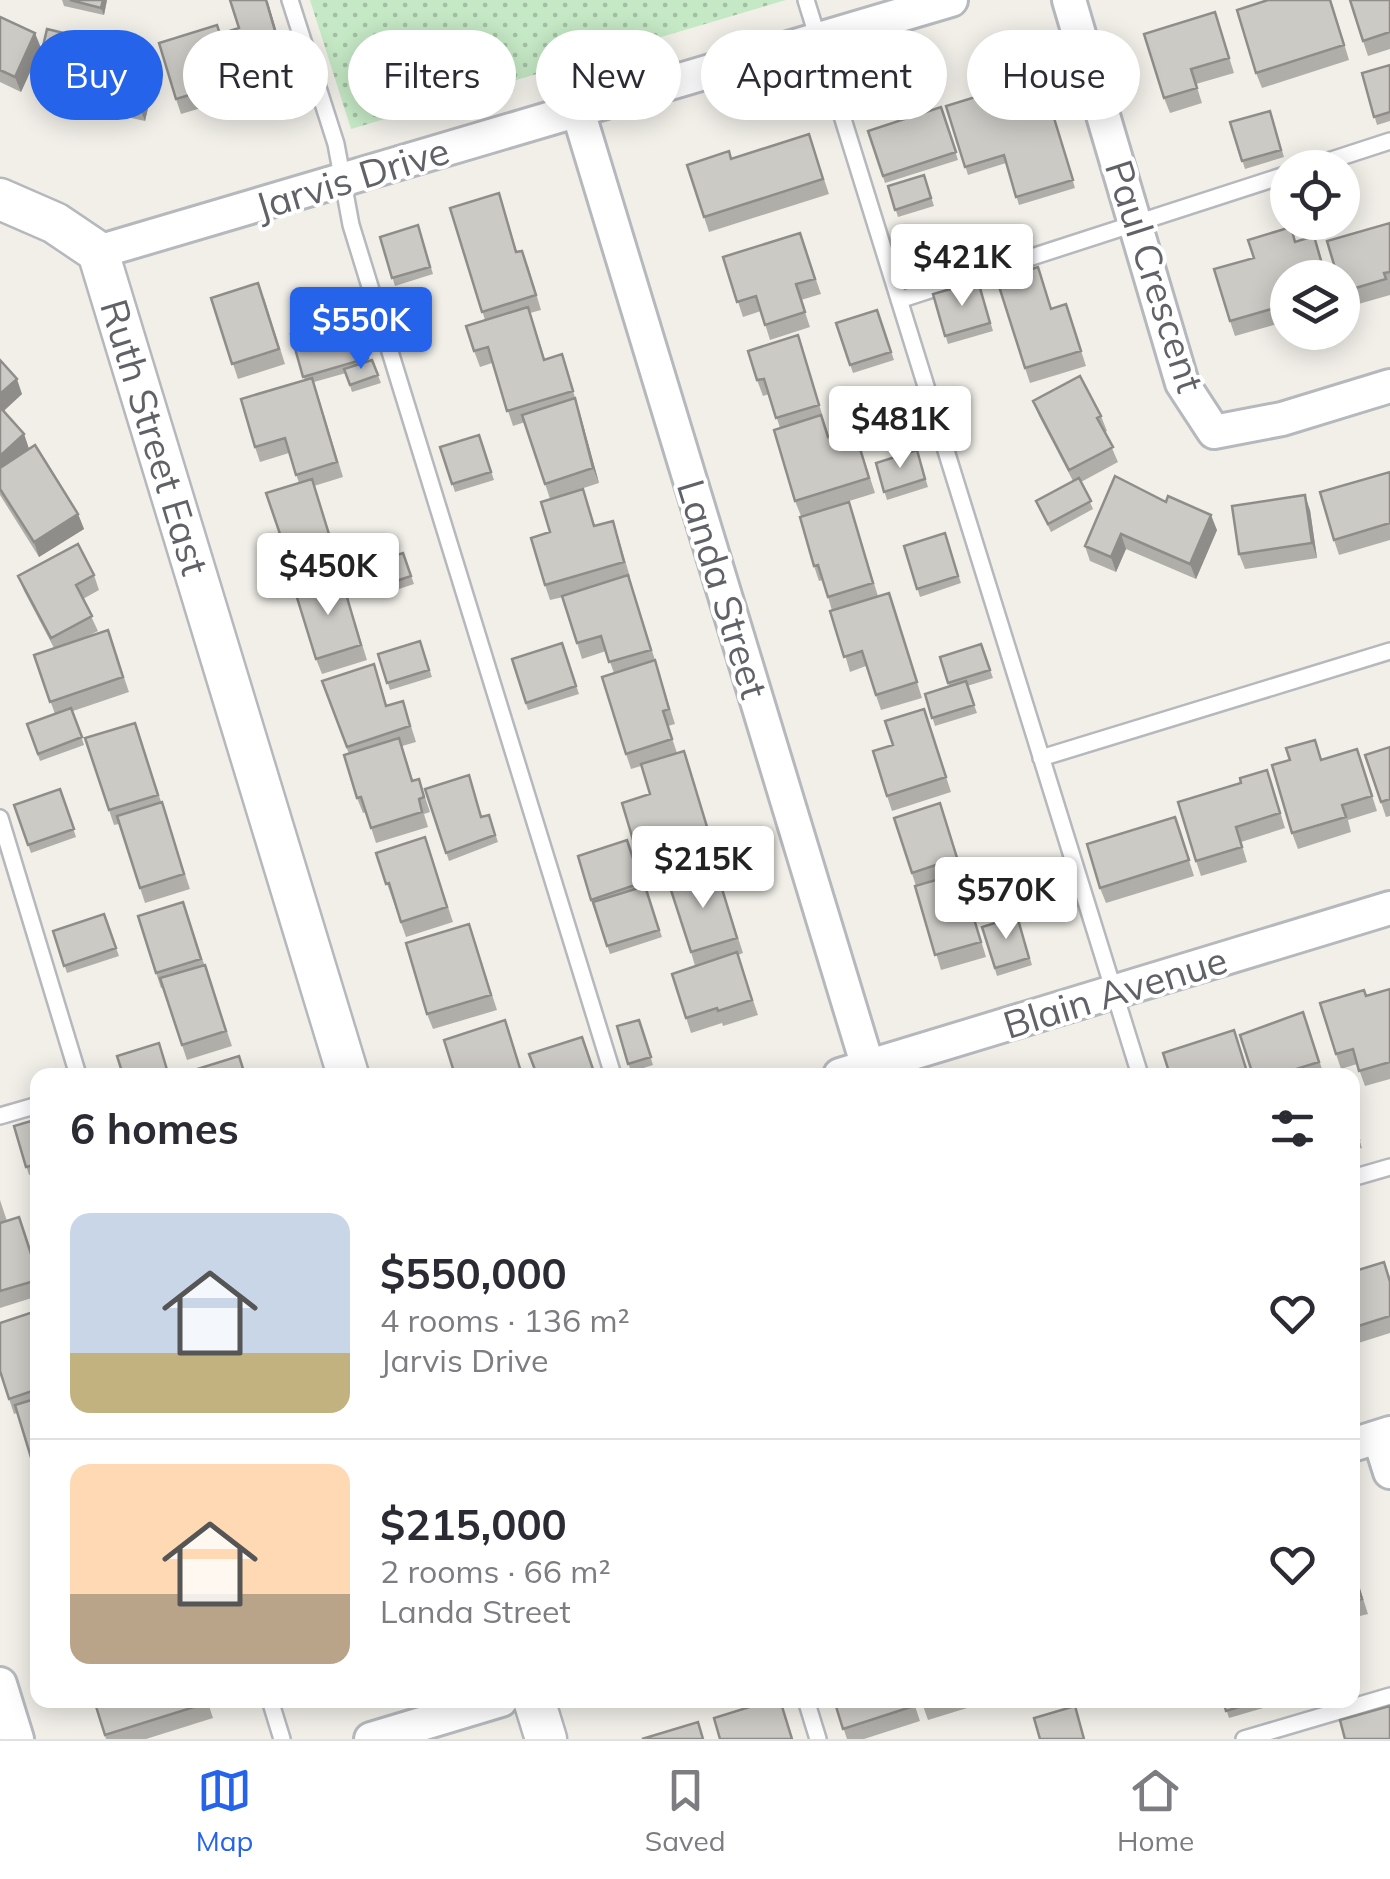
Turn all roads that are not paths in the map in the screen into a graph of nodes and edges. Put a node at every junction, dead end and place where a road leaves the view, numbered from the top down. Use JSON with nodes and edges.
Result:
{"nodes":[{"id":1,"x":290,"y":0,"type":"edge"},
{"id":2,"x":806,"y":0,"type":"edge"},
{"id":3,"x":951,"y":0,"type":"edge"},
{"id":4,"x":1069,"y":0,"type":"edge"},
{"id":5,"x":814,"y":30,"type":"edge"},
{"id":6,"x":847,"y":30,"type":"edge"},
{"id":7,"x":548,"y":120,"type":"edge"},
{"id":8,"x":581,"y":120,"type":"edge"},
{"id":9,"x":842,"y":120,"type":"edge"},
{"id":10,"x":1390,"y":141,"type":"edge"},
{"id":11,"x":1360,"y":151,"type":"edge"},
{"id":12,"x":1270,"y":180,"type":"edge"},
{"id":13,"x":343,"y":182,"type":"junction"},
{"id":14,"x":0,"y":198,"type":"edge"},
{"id":15,"x":1134,"y":222,"type":"junction"},
{"id":16,"x":98,"y":252,"type":"junction"},
{"id":17,"x":899,"y":300,"type":"junction"},
{"id":18,"x":1390,"y":386,"type":"edge"},
{"id":19,"x":1390,"y":651,"type":"edge"},
{"id":20,"x":1041,"y":758,"type":"junction"},
{"id":21,"x":0,"y":818,"type":"edge"},
{"id":22,"x":1390,"y":908,"type":"edge"},
{"id":23,"x":1115,"y":992,"type":"junction"},
{"id":24,"x":76,"y":1068,"type":"edge"},
{"id":25,"x":346,"y":1068,"type":"edge"},
{"id":26,"x":611,"y":1068,"type":"edge"},
{"id":27,"x":853,"y":1068,"type":"edge"},
{"id":28,"x":864,"y":1068,"type":"edge"},
{"id":29,"x":1138,"y":1068,"type":"edge"},
{"id":30,"x":30,"y":1107,"type":"edge"},
{"id":31,"x":0,"y":1116,"type":"edge"},
{"id":32,"x":1390,"y":1167,"type":"edge"},
{"id":33,"x":1360,"y":1176,"type":"edge"},
{"id":34,"x":1374,"y":1438,"type":"edge"},
{"id":35,"x":1390,"y":1472,"type":"edge"},
{"id":36,"x":0,"y":1684,"type":"edge"},
{"id":37,"x":1390,"y":1696,"type":"edge"},
{"id":38,"x":1360,"y":1705,"type":"edge"},
{"id":39,"x":272,"y":1708,"type":"edge"},
{"id":40,"x":474,"y":1708,"type":"edge"},
{"id":41,"x":536,"y":1708,"type":"edge"},
{"id":42,"x":808,"y":1708,"type":"edge"},
{"id":43,"x":1349,"y":1708,"type":"edge"},
{"id":44,"x":17,"y":1739,"type":"edge"},
{"id":45,"x":282,"y":1739,"type":"edge"},
{"id":46,"x":371,"y":1739,"type":"edge"},
{"id":47,"x":546,"y":1739,"type":"edge"},
{"id":48,"x":818,"y":1739,"type":"edge"},
{"id":49,"x":1244,"y":1739,"type":"edge"}],
"edges":[{"from":1,"to":13,"type":"lane"},
{"from":2,"to":5,"type":"lane"},
{"from":3,"to":6,"type":"street","name":"Jarvis Drive"},
{"from":4,"to":15,"type":"street","name":"Paul Crescent"},
{"from":7,"to":13,"type":"street","name":"Jarvis Drive"},
{"from":8,"to":27,"type":"street","name":"Landa Street"},
{"from":9,"to":17,"type":"lane"},
{"from":10,"to":11,"type":"lane"},
{"from":12,"to":15,"type":"lane"},
{"from":13,"to":16,"type":"street","name":"Jarvis Drive"},
{"from":13,"to":26,"type":"lane"},
{"from":14,"to":16,"type":"street","name":"Ruth Street East"},
{"from":15,"to":17,"type":"lane"},
{"from":15,"to":18,"type":"street","name":"Paul Crescent"},
{"from":16,"to":25,"type":"street","name":"Ruth Street East"},
{"from":17,"to":20,"type":"lane"},
{"from":19,"to":20,"type":"lane"},
{"from":20,"to":23,"type":"lane"},
{"from":21,"to":24,"type":"lane"},
{"from":22,"to":23,"type":"street","name":"Blain Avenue"},
{"from":23,"to":28,"type":"street","name":"Blain Avenue"},
{"from":23,"to":29,"type":"lane"},
{"from":30,"to":31,"type":"lane"},
{"from":32,"to":33,"type":"lane"},
{"from":34,"to":35,"type":"street"},
{"from":36,"to":44,"type":"street"},
{"from":37,"to":38,"type":"lane"},
{"from":39,"to":45,"type":"lane"},
{"from":40,"to":46,"type":"street"},
{"from":41,"to":47,"type":"street"},
{"from":42,"to":48,"type":"lane"},
{"from":43,"to":49,"type":"lane"}]}
